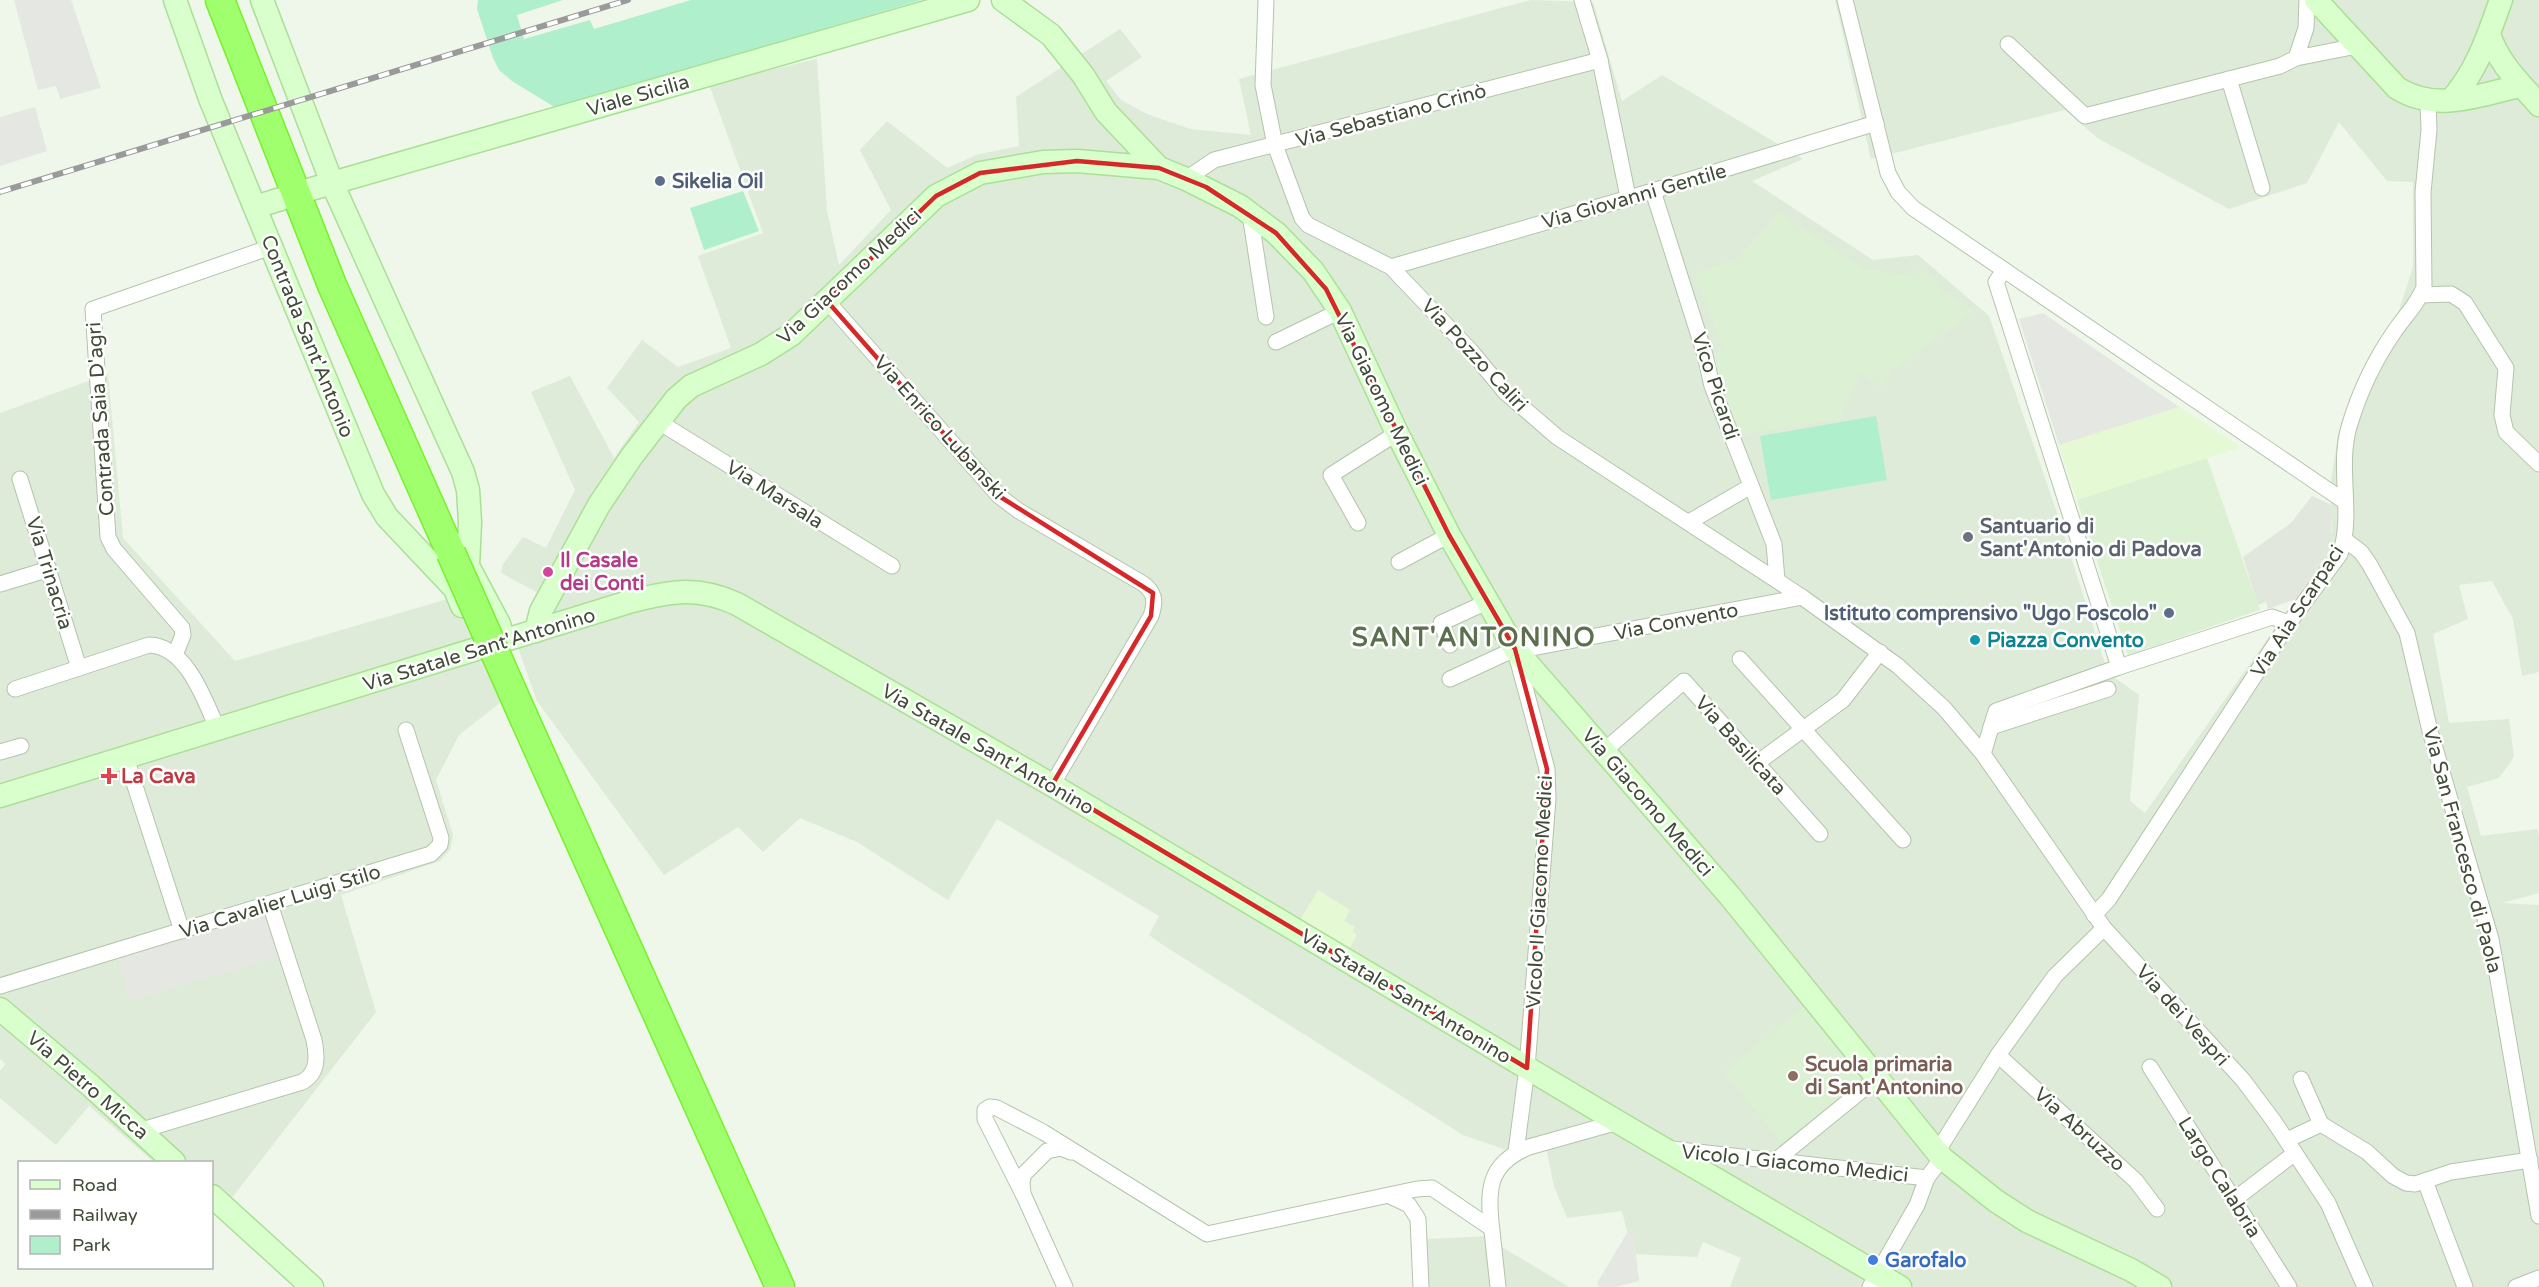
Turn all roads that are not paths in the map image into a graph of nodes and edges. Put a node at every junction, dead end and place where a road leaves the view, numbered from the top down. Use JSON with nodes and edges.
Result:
{"nodes":[{"id":1,"x":175,"y":0,"type":"edge"},
{"id":2,"x":220,"y":0,"type":"edge"},
{"id":3,"x":262,"y":0,"type":"edge"},
{"id":4,"x":968,"y":0,"type":"edge"},
{"id":5,"x":1003,"y":0,"type":"edge"},
{"id":6,"x":1266,"y":0,"type":"edge"},
{"id":7,"x":1582,"y":0,"type":"edge"},
{"id":8,"x":1845,"y":0,"type":"edge"},
{"id":9,"x":2307,"y":0,"type":"edge"},
{"id":10,"x":2316,"y":0,"type":"edge"},
{"id":11,"x":2501,"y":0,"type":"edge"},
{"id":12,"x":2489,"y":34,"type":"junction"},
{"id":13,"x":2008,"y":44,"type":"dead end"},
{"id":14,"x":2356,"y":46,"type":"junction"},
{"id":15,"x":2296,"y":58,"type":"junction"},
{"id":16,"x":1600,"y":60,"type":"junction"},
{"id":17,"x":2229,"y":79,"type":"junction"},
{"id":18,"x":2520,"y":86,"type":"junction"},
{"id":19,"x":2451,"y":100,"type":"junction"},
{"id":20,"x":2428,"y":101,"type":"junction"},
{"id":21,"x":2539,"y":105,"type":"edge"},
{"id":22,"x":1876,"y":123,"type":"junction"},
{"id":23,"x":1275,"y":145,"type":"junction"},
{"id":24,"x":1159,"y":168,"type":"junction"},
{"id":25,"x":1186,"y":178,"type":"junction"},
{"id":26,"x":332,"y":183,"type":"junction"},
{"id":27,"x":2262,"y":189,"type":"dead end"},
{"id":28,"x":308,"y":190,"type":"dead end"},
{"id":29,"x":1653,"y":191,"type":"junction"},
{"id":30,"x":1628,"y":197,"type":"junction"},
{"id":31,"x":281,"y":199,"type":"dead end"},
{"id":32,"x":255,"y":207,"type":"junction"},
{"id":33,"x":1250,"y":214,"type":"junction"},
{"id":34,"x":1302,"y":218,"type":"junction"},
{"id":35,"x":1281,"y":238,"type":"junction"},
{"id":36,"x":271,"y":247,"type":"junction"},
{"id":37,"x":1391,"y":267,"type":"junction"},
{"id":38,"x":2004,"y":270,"type":"junction"},
{"id":39,"x":2421,"y":295,"type":"junction"},
{"id":40,"x":827,"y":301,"type":"junction"},
{"id":41,"x":1340,"y":311,"type":"junction"},
{"id":42,"x":1266,"y":317,"type":"dead end"},
{"id":43,"x":1276,"y":342,"type":"dead end"},
{"id":44,"x":659,"y":422,"type":"junction"},
{"id":45,"x":1397,"y":433,"type":"junction"},
{"id":46,"x":2537,"y":458,"type":"edge"},
{"id":47,"x":20,"y":479,"type":"dead end"},
{"id":48,"x":1751,"y":486,"type":"junction"},
{"id":49,"x":2344,"y":501,"type":"junction"},
{"id":50,"x":1689,"y":522,"type":"junction"},
{"id":51,"x":1358,"y":523,"type":"dead end"},
{"id":52,"x":1449,"y":535,"type":"junction"},
{"id":53,"x":2345,"y":540,"type":"junction"},
{"id":54,"x":452,"y":560,"type":"junction"},
{"id":55,"x":1399,"y":562,"type":"dead end"},
{"id":56,"x":892,"y":566,"type":"dead end"},
{"id":57,"x":49,"y":569,"type":"junction"},
{"id":58,"x":1777,"y":580,"type":"junction"},
{"id":59,"x":0,"y":584,"type":"edge"},
{"id":60,"x":1802,"y":597,"type":"junction"},
{"id":61,"x":1487,"y":602,"type":"junction"},
{"id":62,"x":496,"y":618,"type":"junction"},
{"id":63,"x":2289,"y":623,"type":"junction"},
{"id":64,"x":532,"y":633,"type":"junction"},
{"id":65,"x":1450,"y":645,"type":"dead end"},
{"id":66,"x":488,"y":646,"type":"junction"},
{"id":67,"x":1515,"y":649,"type":"junction"},
{"id":68,"x":1880,"y":652,"type":"junction"},
{"id":69,"x":176,"y":655,"type":"junction"},
{"id":70,"x":1740,"y":659,"type":"dead end"},
{"id":71,"x":2119,"y":667,"type":"junction"},
{"id":72,"x":79,"y":668,"type":"junction"},
{"id":73,"x":1450,"y":679,"type":"dead end"},
{"id":74,"x":15,"y":689,"type":"dead end"},
{"id":75,"x":2108,"y":689,"type":"dead end"},
{"id":76,"x":1991,"y":727,"type":"junction"},
{"id":77,"x":1803,"y":729,"type":"junction"},
{"id":78,"x":218,"y":730,"type":"junction"},
{"id":79,"x":406,"y":730,"type":"dead end"},
{"id":80,"x":21,"y":746,"type":"dead end"},
{"id":81,"x":1604,"y":751,"type":"junction"},
{"id":82,"x":0,"y":752,"type":"edge"},
{"id":83,"x":1983,"y":754,"type":"junction"},
{"id":84,"x":126,"y":758,"type":"junction"},
{"id":85,"x":1757,"y":763,"type":"junction"},
{"id":86,"x":1052,"y":785,"type":"junction"},
{"id":87,"x":0,"y":796,"type":"edge"},
{"id":88,"x":1820,"y":834,"type":"dead end"},
{"id":89,"x":1903,"y":840,"type":"dead end"},
{"id":90,"x":270,"y":904,"type":"junction"},
{"id":91,"x":2094,"y":915,"type":"junction"},
{"id":92,"x":2104,"y":928,"type":"junction"},
{"id":93,"x":182,"y":931,"type":"junction"},
{"id":94,"x":0,"y":986,"type":"edge"},
{"id":95,"x":0,"y":1009,"type":"edge"},
{"id":96,"x":1998,"y":1055,"type":"junction"},
{"id":97,"x":2150,"y":1067,"type":"dead end"},
{"id":98,"x":1527,"y":1068,"type":"junction"},
{"id":99,"x":1877,"y":1078,"type":"junction"},
{"id":100,"x":2301,"y":1078,"type":"dead end"},
{"id":101,"x":1618,"y":1122,"type":"junction"},
{"id":102,"x":2321,"y":1124,"type":"junction"},
{"id":103,"x":140,"y":1131,"type":"junction"},
{"id":104,"x":1043,"y":1132,"type":"junction"},
{"id":105,"x":2291,"y":1147,"type":"junction"},
{"id":106,"x":1662,"y":1148,"type":"junction"},
{"id":107,"x":1047,"y":1151,"type":"junction"},
{"id":108,"x":1516,"y":1152,"type":"junction"},
{"id":109,"x":1076,"y":1154,"type":"junction"},
{"id":110,"x":1940,"y":1155,"type":"junction"},
{"id":111,"x":1003,"y":1157,"type":"junction"},
{"id":112,"x":2530,"y":1160,"type":"junction"},
{"id":113,"x":173,"y":1161,"type":"edge"},
{"id":114,"x":1775,"y":1161,"type":"junction"},
{"id":115,"x":1028,"y":1169,"type":"junction"},
{"id":116,"x":1927,"y":1178,"type":"junction"},
{"id":117,"x":2426,"y":1181,"type":"junction"},
{"id":118,"x":1024,"y":1196,"type":"junction"},
{"id":119,"x":1390,"y":1196,"type":"junction"},
{"id":120,"x":213,"y":1197,"type":"edge"},
{"id":121,"x":2235,"y":1199,"type":"junction"},
{"id":122,"x":1451,"y":1200,"type":"junction"},
{"id":123,"x":2157,"y":1209,"type":"dead end"},
{"id":124,"x":2539,"y":1216,"type":"edge"},
{"id":125,"x":1418,"y":1219,"type":"junction"},
{"id":126,"x":1491,"y":1228,"type":"junction"},
{"id":127,"x":2539,"y":1278,"type":"edge"},
{"id":128,"x":1874,"y":1281,"type":"edge"},
{"id":129,"x":312,"y":1287,"type":"edge"},
{"id":130,"x":780,"y":1287,"type":"edge"},
{"id":131,"x":1065,"y":1287,"type":"edge"},
{"id":132,"x":1421,"y":1287,"type":"edge"},
{"id":133,"x":1498,"y":1287,"type":"edge"},
{"id":134,"x":1900,"y":1287,"type":"edge"},
{"id":135,"x":2160,"y":1287,"type":"edge"},
{"id":136,"x":2289,"y":1287,"type":"edge"},
{"id":137,"x":2365,"y":1287,"type":"edge"},
{"id":138,"x":2465,"y":1287,"type":"edge"},
{"id":139,"x":2516,"y":1287,"type":"edge"}],
"edges":[{"from":1,"to":32,"type":"street","name":"Contrada Sant'Antonio"},
{"from":2,"to":54,"type":"highway"},
{"from":3,"to":26,"type":"street","name":"Contrada Sant'Antonio"},
{"from":4,"to":26,"type":"street","name":"Viale Sicilia"},
{"from":5,"to":24,"type":"street"},
{"from":6,"to":23,"type":"street"},
{"from":7,"to":16,"type":"street"},
{"from":8,"to":22,"type":"street"},
{"from":9,"to":15,"type":"street"},
{"from":10,"to":14,"type":"street"},
{"from":11,"to":12,"type":"street"},
{"from":12,"to":18,"type":"street"},
{"from":12,"to":19,"type":"street"},
{"from":13,"to":17,"type":"street"},
{"from":14,"to":15,"type":"street"},
{"from":14,"to":20,"type":"street"},
{"from":15,"to":17,"type":"street"},
{"from":16,"to":23,"type":"street","name":"Via Sebastiano Crinò"},
{"from":16,"to":30,"type":"street"},
{"from":17,"to":27,"type":"street"},
{"from":18,"to":19,"type":"street"},
{"from":18,"to":21,"type":"street"},
{"from":19,"to":20,"type":"street"},
{"from":20,"to":39,"type":"street","name":"Via Aia Scarpaci"},
{"from":22,"to":29,"type":"street","name":"Via Giovanni Gentile"},
{"from":22,"to":38,"type":"street"},
{"from":23,"to":25,"type":"street","name":"Via Sebastiano Crinò"},
{"from":23,"to":34,"type":"street"},
{"from":24,"to":25,"type":"street","name":"Via Giacomo Medici"},
{"from":24,"to":40,"type":"street","name":"Via Giacomo Medici"},
{"from":25,"to":33,"type":"street","name":"Via Giacomo Medici"},
{"from":26,"to":28,"type":"street","name":"Viale Sicilia"},
{"from":26,"to":54,"type":"street","name":"Contrada Sant'Antonio"},
{"from":29,"to":30,"type":"street","name":"Via Giovanni Gentile"},
{"from":29,"to":48,"type":"street","name":"Vico Picardi"},
{"from":30,"to":37,"type":"street","name":"Via Giovanni Gentile"},
{"from":31,"to":32,"type":"street"},
{"from":32,"to":36,"type":"street","name":"Contrada Sant'Antonio"},
{"from":33,"to":35,"type":"street","name":"Via Giacomo Medici"},
{"from":33,"to":42,"type":"street"},
{"from":34,"to":35,"type":"street"},
{"from":34,"to":37,"type":"street","name":"Via Pozzo Caliri"},
{"from":35,"to":41,"type":"street","name":"Via Giacomo Medici"},
{"from":36,"to":54,"type":"street","name":"Contrada Sant'Antonio"},
{"from":36,"to":69,"type":"street","name":"Contrada Saia D'agri"},
{"from":37,"to":50,"type":"street","name":"Via Pozzo Caliri"},
{"from":38,"to":49,"type":"street"},
{"from":38,"to":71,"type":"street"},
{"from":39,"to":46,"type":"street"},
{"from":39,"to":49,"type":"street","name":"Via Aia Scarpaci"},
{"from":40,"to":44,"type":"street","name":"Via Giacomo Medici"},
{"from":40,"to":86,"type":"street","name":"Via Enrico Lubanski"},
{"from":41,"to":43,"type":"street"},
{"from":41,"to":45,"type":"street","name":"Via Giacomo Medici"},
{"from":44,"to":56,"type":"street","name":"Via Marsala"},
{"from":44,"to":64,"type":"street","name":"Via Giacomo Medici"},
{"from":45,"to":51,"type":"street"},
{"from":45,"to":52,"type":"street","name":"Via Giacomo Medici"},
{"from":47,"to":57,"type":"street","name":"Via Trinacria"},
{"from":48,"to":50,"type":"street"},
{"from":48,"to":58,"type":"street","name":"Vico Picardi"},
{"from":49,"to":53,"type":"street","name":"Via Aia Scarpaci"},
{"from":50,"to":58,"type":"street","name":"Via Pozzo Caliri"},
{"from":52,"to":55,"type":"street"},
{"from":52,"to":61,"type":"street","name":"Via Giacomo Medici"},
{"from":53,"to":63,"type":"street","name":"Via Aia Scarpaci"},
{"from":53,"to":112,"type":"street","name":"Via San Francesco di Paola"},
{"from":54,"to":62,"type":"street","name":"Contrada Sant'Antonio"},
{"from":54,"to":66,"type":"street","name":"Contrada Sant'Antonio"},
{"from":54,"to":130,"type":"highway","bridge":true},
{"from":57,"to":59,"type":"street"},
{"from":57,"to":72,"type":"street","name":"Via Trinacria"},
{"from":58,"to":60,"type":"street","name":"Via Pozzo Caliri"},
{"from":60,"to":67,"type":"street","name":"Via Convento"},
{"from":60,"to":68,"type":"street"},
{"from":61,"to":65,"type":"street"},
{"from":61,"to":67,"type":"street","name":"Via Giacomo Medici"},
{"from":62,"to":64,"type":"street"},
{"from":62,"to":66,"type":"street","name":"Contrada Sant'Antonio"},
{"from":63,"to":71,"type":"street"},
{"from":63,"to":91,"type":"street","name":"Via Aia Scarpaci"},
{"from":64,"to":66,"type":"street","name":"Via Statale Sant'Antonino"},
{"from":64,"to":86,"type":"street","name":"Via Statale Sant'Antonino"},
{"from":66,"to":78,"type":"street","name":"Via Statale Sant'Antonino"},
{"from":67,"to":73,"type":"street","name":"Via Convento"},
{"from":67,"to":81,"type":"street","name":"Via Giacomo Medici"},
{"from":67,"to":98,"type":"street","name":"Vicolo II Giacomo Medici"},
{"from":68,"to":77,"type":"street"},
{"from":68,"to":83,"type":"street"},
{"from":69,"to":72,"type":"street"},
{"from":69,"to":78,"type":"street"},
{"from":70,"to":77,"type":"street"},
{"from":71,"to":76,"type":"street"},
{"from":72,"to":74,"type":"street"},
{"from":75,"to":76,"type":"street"},
{"from":76,"to":83,"type":"street"},
{"from":77,"to":85,"type":"street"},
{"from":77,"to":89,"type":"street"},
{"from":78,"to":84,"type":"street","name":"Via Statale Sant'Antonino"},
{"from":79,"to":90,"type":"street","name":"Via Cavalier Luigi Stilo"},
{"from":80,"to":82,"type":"street"},
{"from":81,"to":85,"type":"street","name":"Via Basilicata"},
{"from":81,"to":99,"type":"street","name":"Via Giacomo Medici"},
{"from":83,"to":91,"type":"street","name":"Via dei Vespri"},
{"from":84,"to":87,"type":"street","name":"Via Statale Sant'Antonino"},
{"from":84,"to":93,"type":"street"},
{"from":85,"to":88,"type":"street","name":"Via Basilicata"},
{"from":86,"to":98,"type":"street","name":"Via Statale Sant'Antonino"},
{"from":90,"to":93,"type":"street","name":"Via Cavalier Luigi Stilo"},
{"from":90,"to":103,"type":"street"},
{"from":91,"to":92,"type":"street","name":"Via dei Vespri"},
{"from":92,"to":96,"type":"street"},
{"from":92,"to":105,"type":"street","name":"Via dei Vespri"},
{"from":93,"to":94,"type":"street","name":"Via Cavalier Luigi Stilo"},
{"from":95,"to":103,"type":"street","name":"Via Pietro Micca"},
{"from":96,"to":110,"type":"street"},
{"from":96,"to":123,"type":"street","name":"Via Abruzzo"},
{"from":97,"to":121,"type":"street","name":"Largo Calabria"},
{"from":98,"to":101,"type":"street","name":"Via Statale Sant'Antonino"},
{"from":98,"to":108,"type":"street","name":"Vicolo II Giacomo Medici"},
{"from":99,"to":110,"type":"street","name":"Via Giacomo Medici"},
{"from":99,"to":114,"type":"street"},
{"from":100,"to":102,"type":"street"},
{"from":101,"to":106,"type":"street","name":"Via Statale Sant'Antonino"},
{"from":101,"to":108,"type":"street"},
{"from":102,"to":105,"type":"street"},
{"from":102,"to":117,"type":"street"},
{"from":103,"to":113,"type":"street","name":"Via Pietro Micca"},
{"from":104,"to":107,"type":"street"},
{"from":104,"to":109,"type":"street"},
{"from":104,"to":111,"type":"street"},
{"from":105,"to":121,"type":"street"},
{"from":105,"to":137,"type":"street","name":"Via dei Vespri"},
{"from":106,"to":114,"type":"street","name":"Vicolo I Giacomo Medici"},
{"from":106,"to":128,"type":"street","name":"Via Statale Sant'Antonino"},
{"from":107,"to":109,"type":"street"},
{"from":107,"to":115,"type":"street"},
{"from":108,"to":126,"type":"street"},
{"from":109,"to":119,"type":"street"},
{"from":110,"to":116,"type":"street"},
{"from":110,"to":135,"type":"street","name":"Via Giacomo Medici"},
{"from":111,"to":115,"type":"street"},
{"from":111,"to":118,"type":"street"},
{"from":112,"to":117,"type":"street"},
{"from":112,"to":124,"type":"street","name":"Via San Francesco di Paola"},
{"from":114,"to":116,"type":"street","name":"Vicolo I Giacomo Medici"},
{"from":115,"to":118,"type":"street"},
{"from":116,"to":128,"type":"street"},
{"from":117,"to":138,"type":"street"},
{"from":118,"to":131,"type":"street"},
{"from":119,"to":122,"type":"street"},
{"from":119,"to":125,"type":"street"},
{"from":120,"to":129,"type":"street"},
{"from":121,"to":136,"type":"street","name":"Largo Calabria"},
{"from":122,"to":125,"type":"street"},
{"from":122,"to":126,"type":"street"},
{"from":125,"to":132,"type":"street"},
{"from":126,"to":133,"type":"street"},
{"from":127,"to":139,"type":"street"},
{"from":128,"to":134,"type":"street","name":"Via Statale Sant'Antonino"}]}
